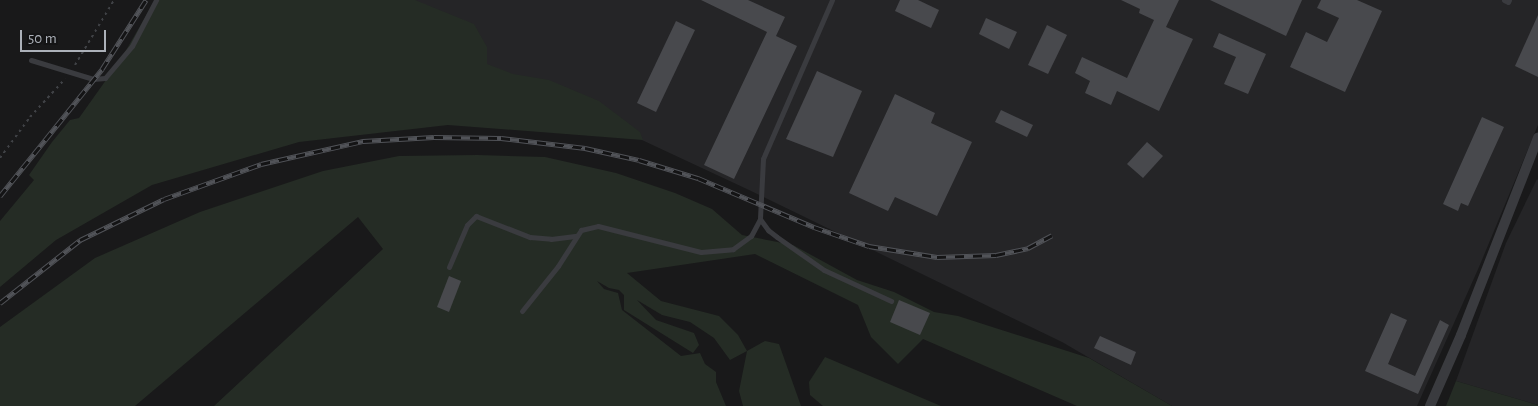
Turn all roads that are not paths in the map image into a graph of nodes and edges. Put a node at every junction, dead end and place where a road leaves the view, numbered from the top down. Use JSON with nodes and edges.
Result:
{"nodes":[{"id":1,"x":156,"y":0,"type":"edge"},
{"id":2,"x":832,"y":0,"type":"edge"},
{"id":3,"x":1504,"y":0,"type":"edge"},
{"id":4,"x":1509,"y":0,"type":"edge"},
{"id":5,"x":32,"y":60,"type":"dead end"},
{"id":6,"x":1538,"y":137,"type":"edge"},
{"id":7,"x":760,"y":219,"type":"junction"},
{"id":8,"x":578,"y":236,"type":"junction"},
{"id":9,"x":449,"y":267,"type":"dead end"},
{"id":10,"x":891,"y":301,"type":"dead end"},
{"id":11,"x":522,"y":312,"type":"dead end"},
{"id":12,"x":1430,"y":406,"type":"edge"}],
"edges":[{"from":1,"to":5,"type":"lane"},
{"from":2,"to":7,"type":"lane"},
{"from":3,"to":4,"type":"lane"},
{"from":6,"to":12,"type":"street"},
{"from":7,"to":8,"type":"lane"},
{"from":7,"to":10,"type":"lane"},
{"from":8,"to":9,"type":"lane"},
{"from":8,"to":11,"type":"lane"}]}
